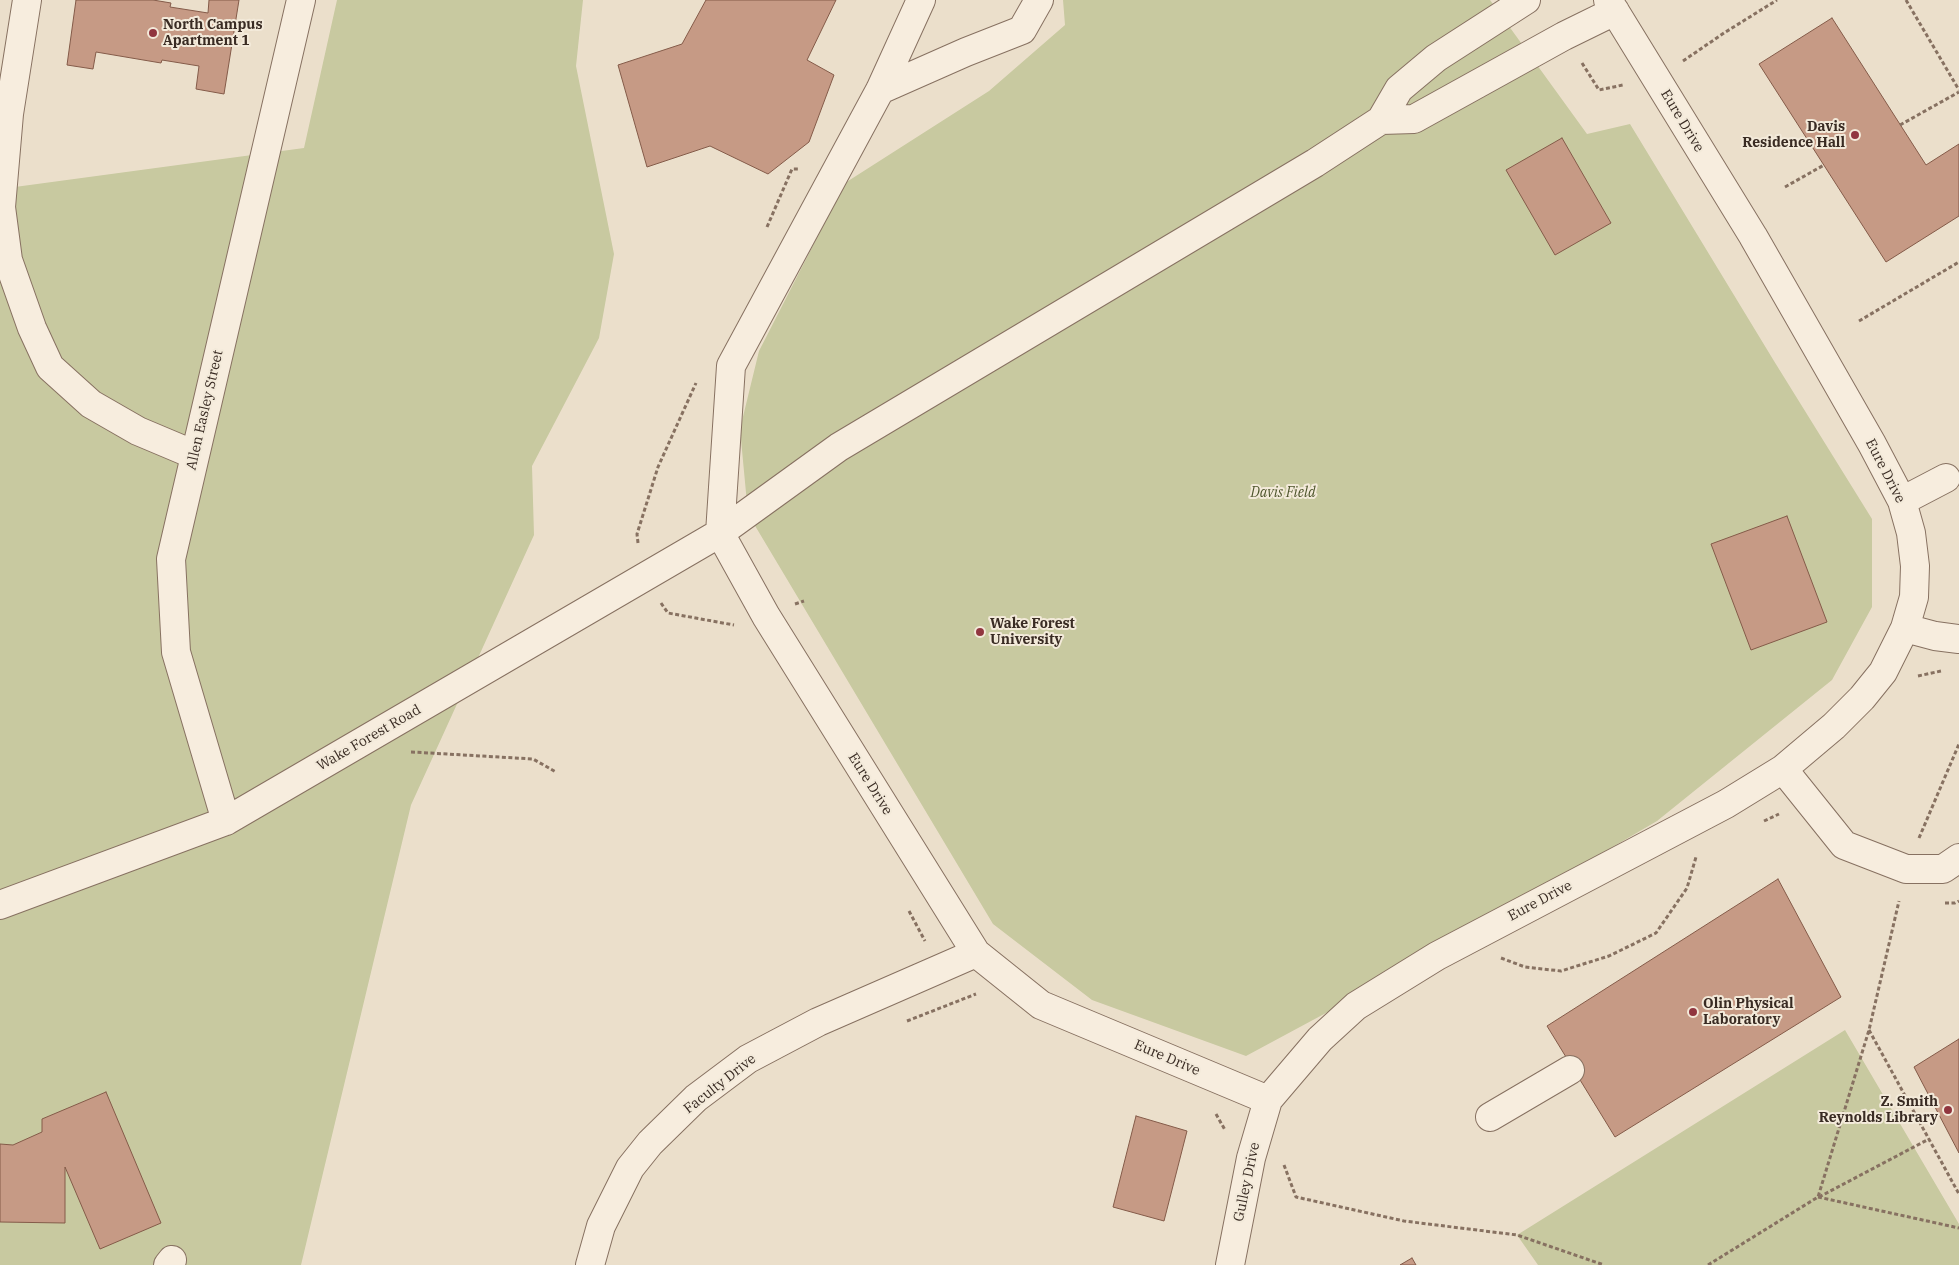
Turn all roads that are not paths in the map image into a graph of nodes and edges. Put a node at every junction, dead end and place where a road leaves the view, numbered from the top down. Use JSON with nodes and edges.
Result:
{"nodes":[{"id":1,"x":27,"y":0,"type":"edge"},
{"id":2,"x":301,"y":0,"type":"edge"},
{"id":3,"x":920,"y":0,"type":"edge"},
{"id":4,"x":1038,"y":0,"type":"edge"},
{"id":5,"x":1526,"y":0,"type":"edge"},
{"id":6,"x":1612,"y":6,"type":"edge"},
{"id":7,"x":880,"y":90,"type":"junction"},
{"id":8,"x":1380,"y":120,"type":"junction"},
{"id":9,"x":195,"y":455,"type":"junction"},
{"id":10,"x":1946,"y":478,"type":"dead end"},
{"id":11,"x":1902,"y":501,"type":"junction"},
{"id":12,"x":720,"y":532,"type":"junction"},
{"id":13,"x":1905,"y":628,"type":"junction"},
{"id":14,"x":1959,"y":639,"type":"edge"},
{"id":15,"x":1783,"y":769,"type":"junction"},
{"id":16,"x":226,"y":821,"type":"junction"},
{"id":17,"x":1959,"y":858,"type":"edge"},
{"id":18,"x":0,"y":905,"type":"edge"},
{"id":19,"x":976,"y":953,"type":"junction"},
{"id":20,"x":1570,"y":1070,"type":"dead end"},
{"id":21,"x":1268,"y":1100,"type":"junction"},
{"id":22,"x":1490,"y":1117,"type":"dead end"},
{"id":23,"x":590,"y":1265,"type":"edge"},
{"id":24,"x":1230,"y":1265,"type":"edge"}],
"edges":[{"from":1,"to":9,"type":"street"},
{"from":2,"to":9,"type":"street","name":"Allen Easley Street"},
{"from":3,"to":7,"type":"street"},
{"from":4,"to":7,"type":"street"},
{"from":5,"to":8,"type":"street"},
{"from":6,"to":8,"type":"street"},
{"from":6,"to":11,"type":"street","name":"Eure Drive"},
{"from":7,"to":12,"type":"street"},
{"from":8,"to":12,"type":"street","name":"Wake Forest Road"},
{"from":9,"to":16,"type":"street","name":"Allen Easley Street"},
{"from":10,"to":11,"type":"street"},
{"from":11,"to":13,"type":"street","name":"Eure Drive"},
{"from":12,"to":16,"type":"street","name":"Wake Forest Road"},
{"from":12,"to":19,"type":"street","name":"Eure Drive"},
{"from":13,"to":14,"type":"street"},
{"from":13,"to":15,"type":"street","name":"Eure Drive"},
{"from":15,"to":17,"type":"street"},
{"from":15,"to":21,"type":"street","name":"Eure Drive"},
{"from":16,"to":18,"type":"street","name":"Wake Forest Road"},
{"from":19,"to":21,"type":"street","name":"Eure Drive"},
{"from":19,"to":23,"type":"street","name":"Faculty Drive"},
{"from":20,"to":22,"type":"street"},
{"from":21,"to":24,"type":"street","name":"Gulley Drive"}]}
